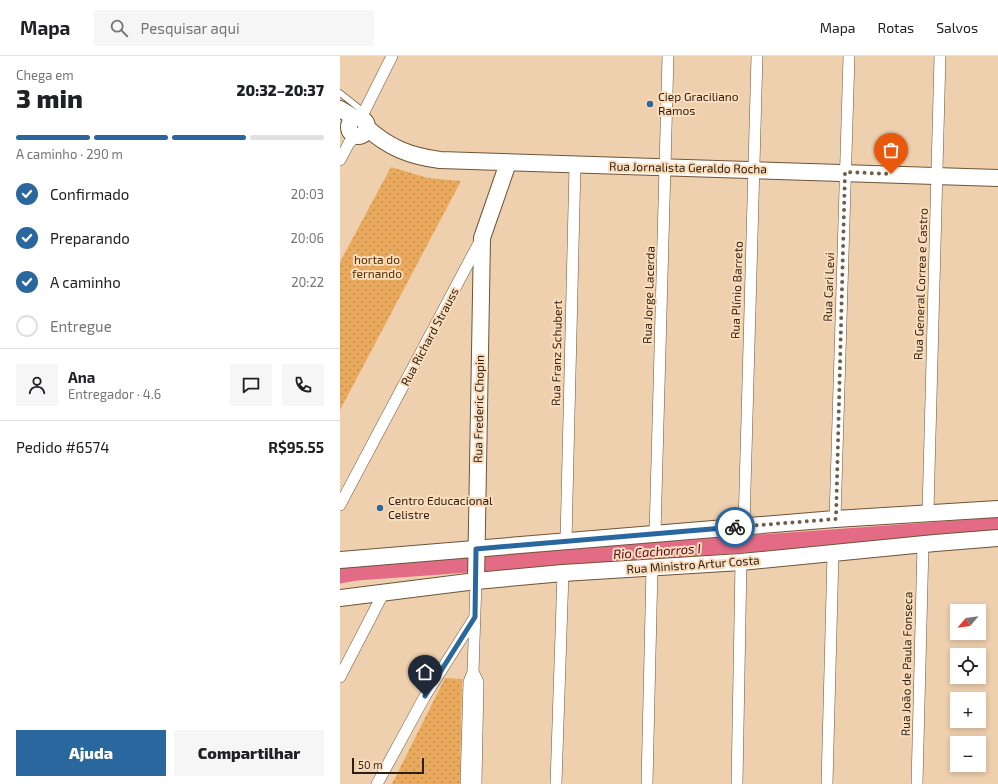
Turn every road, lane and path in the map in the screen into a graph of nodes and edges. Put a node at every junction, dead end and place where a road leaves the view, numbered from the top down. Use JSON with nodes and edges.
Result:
{"nodes":[{"id":1,"x":392,"y":56,"type":"edge"},
{"id":2,"x":668,"y":56,"type":"edge"},
{"id":3,"x":757,"y":56,"type":"edge"},
{"id":4,"x":849,"y":56,"type":"edge"},
{"id":5,"x":940,"y":56,"type":"edge"},
{"id":6,"x":340,"y":93,"type":"edge"},
{"id":7,"x":340,"y":110,"type":"edge"},
{"id":8,"x":357,"y":127,"type":"junction"},
{"id":9,"x":340,"y":160,"type":"edge"},
{"id":10,"x":508,"y":163,"type":"junction"},
{"id":11,"x":575,"y":165,"type":"junction"},
{"id":12,"x":666,"y":168,"type":"junction"},
{"id":13,"x":754,"y":170,"type":"junction"},
{"id":14,"x":845,"y":172,"type":"junction"},
{"id":15,"x":937,"y":175,"type":"junction"},
{"id":16,"x":998,"y":178,"type":"edge"},
{"id":17,"x":482,"y":238,"type":"junction"},
{"id":18,"x":340,"y":505,"type":"edge"},
{"id":19,"x":998,"y":509,"type":"edge"},
{"id":20,"x":928,"y":512,"type":"junction"},
{"id":21,"x":836,"y":519,"type":"junction"},
{"id":22,"x":744,"y":526,"type":"junction"},
{"id":23,"x":655,"y":534,"type":"junction"},
{"id":24,"x":998,"y":538,"type":"edge"},
{"id":25,"x":566,"y":540,"type":"junction"},
{"id":26,"x":922,"y":544,"type":"junction"},
{"id":27,"x":476,"y":552,"type":"junction"},
{"id":28,"x":833,"y":554,"type":"junction"},
{"id":29,"x":340,"y":560,"type":"edge"},
{"id":30,"x":741,"y":562,"type":"junction"},
{"id":31,"x":652,"y":568,"type":"junction"},
{"id":32,"x":562,"y":573,"type":"junction"},
{"id":33,"x":476,"y":577,"type":"junction"},
{"id":34,"x":384,"y":592,"type":"junction"},
{"id":35,"x":340,"y":598,"type":"edge"},
{"id":36,"x":475,"y":617,"type":"junction"},
{"id":37,"x":473,"y":672,"type":"junction"},
{"id":38,"x":340,"y":677,"type":"edge"},
{"id":39,"x":377,"y":784,"type":"edge"},
{"id":40,"x":466,"y":784,"type":"edge"},
{"id":41,"x":476,"y":784,"type":"edge"},
{"id":42,"x":556,"y":784,"type":"edge"},
{"id":43,"x":647,"y":784,"type":"edge"},
{"id":44,"x":737,"y":784,"type":"edge"},
{"id":45,"x":827,"y":784,"type":"edge"},
{"id":46,"x":917,"y":784,"type":"edge"}],
"edges":[{"from":1,"to":8,"type":"street"},
{"from":2,"to":12,"type":"street","name":"Rua Jorge Lacerda"},
{"from":3,"to":13,"type":"street","name":"Rua Plínio Barreto"},
{"from":4,"to":14,"type":"street","name":"Rua Cari Levi"},
{"from":5,"to":15,"type":"street","name":"Rua General Correa e Castro"},
{"from":6,"to":8,"type":"lane","name":"Rua Jornalista Geraldo Rocha"},
{"from":7,"to":8,"type":"street","name":"Rua Jornalista Geraldo Rocha"},
{"from":8,"to":9,"type":"street"},
{"from":8,"to":10,"type":"street","name":"Rua Jornalista Geraldo Rocha"},
{"from":10,"to":11,"type":"street","name":"Rua Jornalista Geraldo Rocha"},
{"from":10,"to":17,"type":"street","name":"Rua Richard Strauss"},
{"from":11,"to":12,"type":"street","name":"Rua Jornalista Geraldo Rocha"},
{"from":11,"to":25,"type":"street","name":"Rua Franz Schubert"},
{"from":12,"to":13,"type":"street","name":"Rua Jornalista Geraldo Rocha"},
{"from":12,"to":23,"type":"street","name":"Rua Jorge Lacerda"},
{"from":13,"to":14,"type":"street","name":"Rua Jornalista Geraldo Rocha"},
{"from":13,"to":22,"type":"street","name":"Rua Plínio Barreto"},
{"from":14,"to":15,"type":"street","name":"Rua Jornalista Geraldo Rocha"},
{"from":14,"to":21,"type":"street","name":"Rua Cari Levi"},
{"from":15,"to":16,"type":"street","name":"Rua Jornalista Geraldo Rocha"},
{"from":15,"to":20,"type":"street","name":"Rua General Correa e Castro"},
{"from":17,"to":18,"type":"street","name":"Rua Richard Strauss"},
{"from":17,"to":27,"type":"street","name":"Rua Frederic Chopin"},
{"from":19,"to":20,"type":"street"},
{"from":20,"to":21,"type":"street"},
{"from":21,"to":22,"type":"street"},
{"from":22,"to":23,"type":"street"},
{"from":23,"to":25,"type":"street"},
{"from":24,"to":26,"type":"street","name":"Rua Ministro Artur Costa"},
{"from":25,"to":27,"type":"street"},
{"from":26,"to":28,"type":"street","name":"Rua Ministro Artur Costa"},
{"from":26,"to":46,"type":"street","name":"Rua João de Paula Fonseca"},
{"from":27,"to":29,"type":"street"},
{"from":27,"to":33,"type":"street","name":"Rua Frederic Chopin"},
{"from":28,"to":30,"type":"street","name":"Rua Ministro Artur Costa"},
{"from":28,"to":45,"type":"street"},
{"from":30,"to":31,"type":"street","name":"Rua Ministro Artur Costa"},
{"from":30,"to":44,"type":"street"},
{"from":31,"to":32,"type":"street","name":"Rua Ministro Artur Costa"},
{"from":31,"to":43,"type":"street"},
{"from":32,"to":33,"type":"street","name":"Rua Ministro Artur Costa"},
{"from":32,"to":42,"type":"street"},
{"from":33,"to":34,"type":"street","name":"Rua Ministro Artur Costa"},
{"from":33,"to":36,"type":"street"},
{"from":34,"to":35,"type":"street","name":"Rua Ministro Artur Costa"},
{"from":34,"to":38,"type":"street"},
{"from":36,"to":37,"type":"street"},
{"from":36,"to":39,"type":"street"},
{"from":37,"to":40,"type":"street"},
{"from":37,"to":41,"type":"street"}]}
